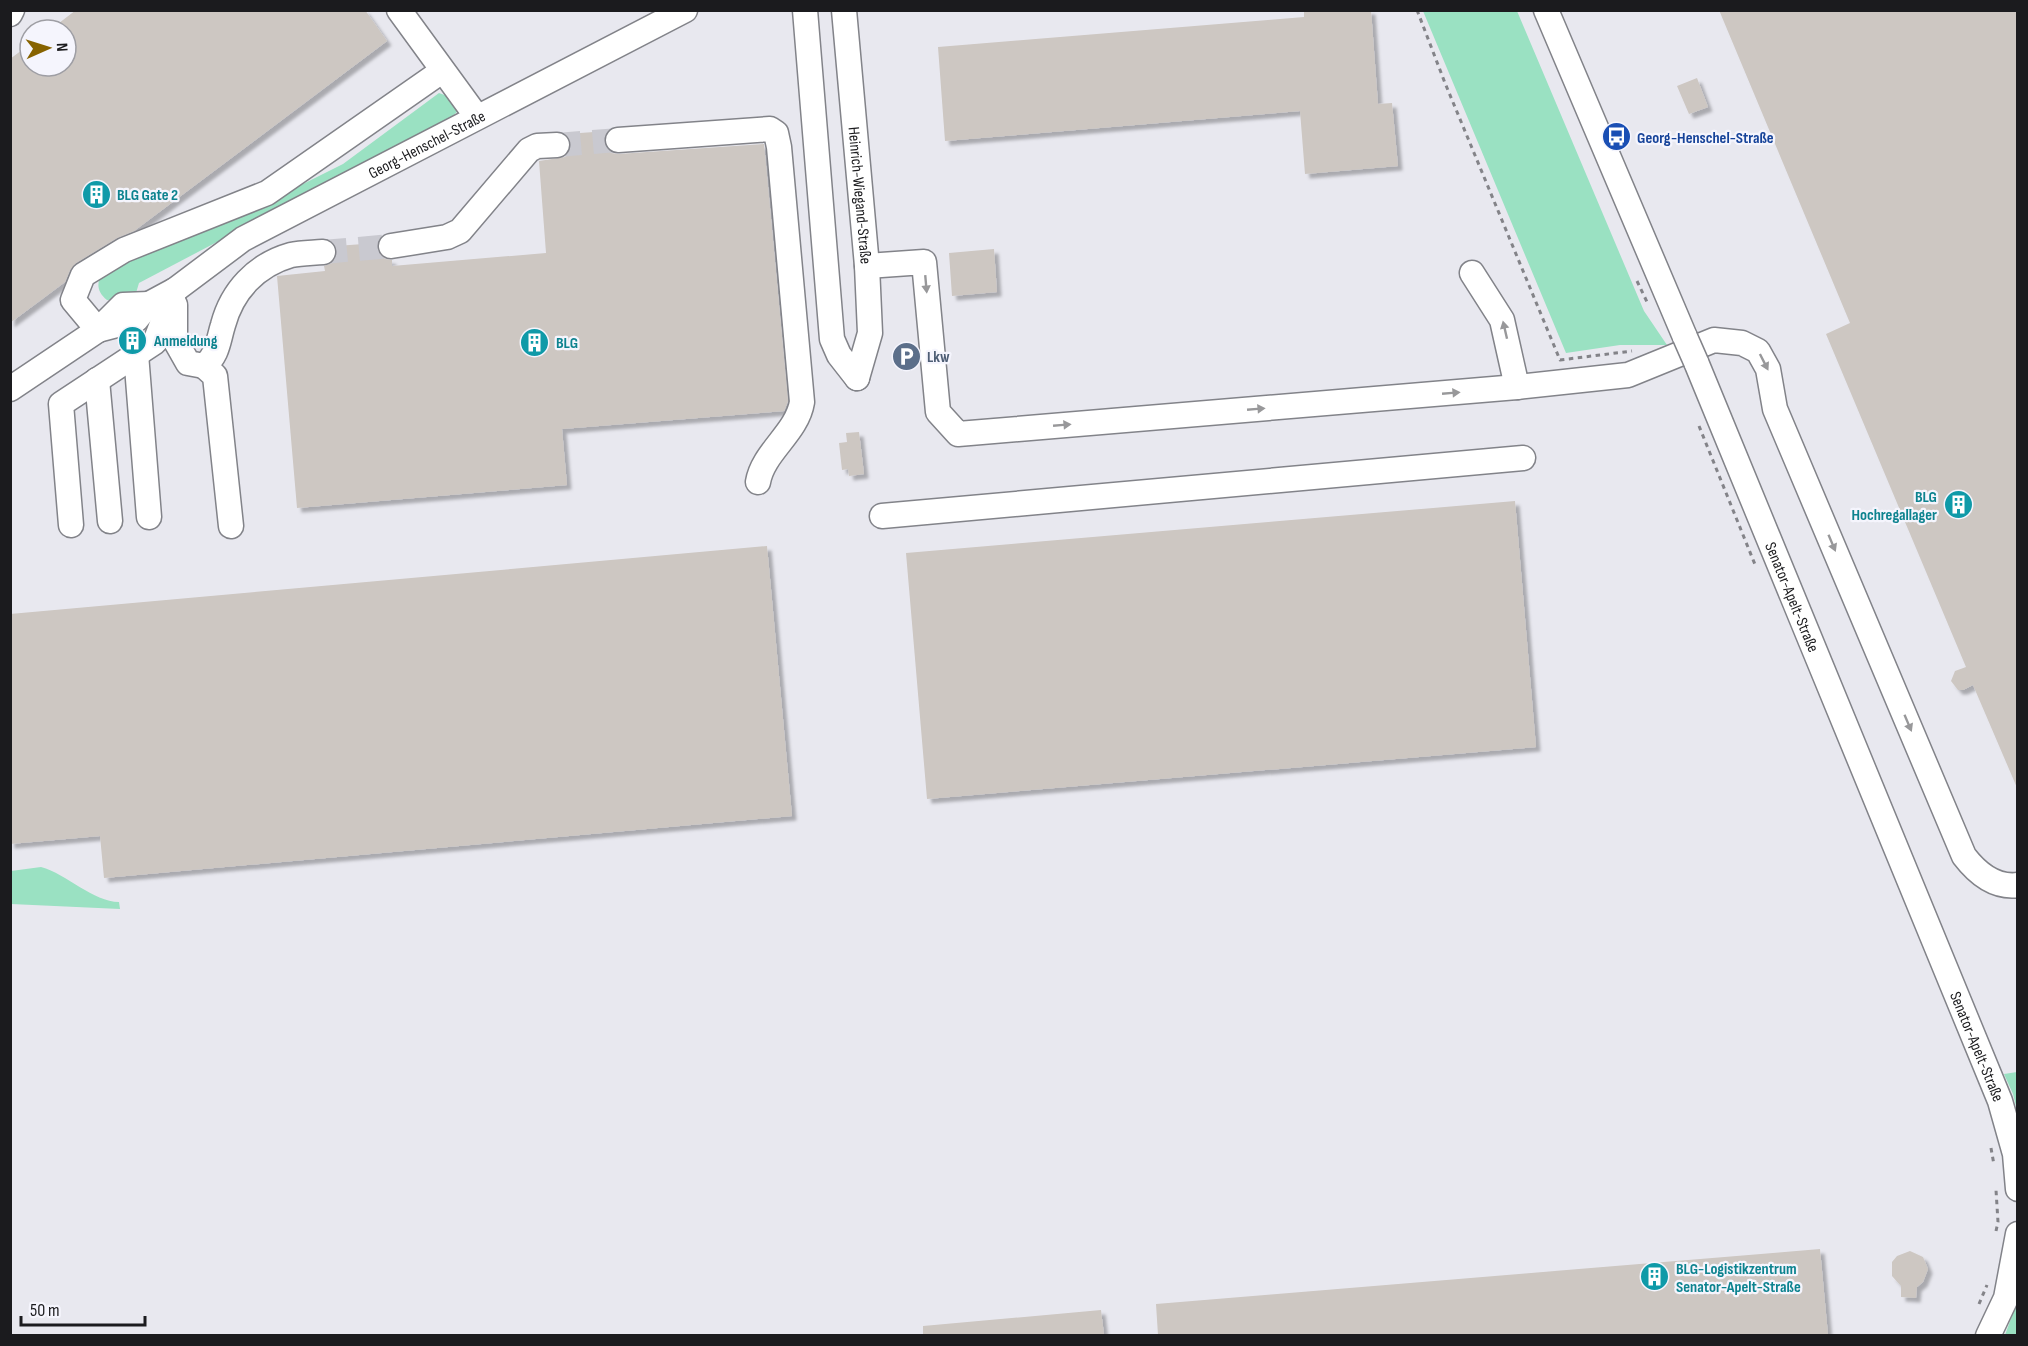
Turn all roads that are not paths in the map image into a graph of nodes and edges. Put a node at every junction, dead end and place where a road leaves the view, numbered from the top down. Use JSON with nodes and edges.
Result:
{"nodes":[{"id":1,"x":399,"y":10,"type":"edge"},
{"id":2,"x":685,"y":10,"type":"edge"},
{"id":3,"x":805,"y":10,"type":"edge"},
{"id":4,"x":844,"y":10,"type":"edge"},
{"id":5,"x":1546,"y":10,"type":"edge"},
{"id":6,"x":442,"y":71,"type":"junction"},
{"id":7,"x":477,"y":117,"type":"junction"},
{"id":8,"x":618,"y":140,"type":"tunnel mouth"},
{"id":9,"x":556,"y":146,"type":"tunnel mouth"},
{"id":10,"x":391,"y":246,"type":"tunnel mouth"},
{"id":11,"x":323,"y":252,"type":"tunnel mouth"},
{"id":12,"x":867,"y":266,"type":"junction"},
{"id":13,"x":1472,"y":273,"type":"dead end"},
{"id":14,"x":175,"y":290,"type":"junction"},
{"id":15,"x":98,"y":330,"type":"junction"},
{"id":16,"x":136,"y":354,"type":"junction"},
{"id":17,"x":204,"y":366,"type":"junction"},
{"id":18,"x":97,"y":380,"type":"junction"},
{"id":19,"x":1517,"y":387,"type":"junction"},
{"id":20,"x":10,"y":389,"type":"edge"},
{"id":21,"x":1523,"y":458,"type":"dead end"},
{"id":22,"x":758,"y":482,"type":"dead end"},
{"id":23,"x":882,"y":516,"type":"dead end"},
{"id":24,"x":150,"y":517,"type":"dead end"},
{"id":25,"x":110,"y":521,"type":"dead end"},
{"id":26,"x":71,"y":525,"type":"dead end"},
{"id":27,"x":231,"y":526,"type":"dead end"},
{"id":28,"x":2018,"y":885,"type":"edge"},
{"id":29,"x":2007,"y":1186,"type":"edge"},
{"id":30,"x":2007,"y":1233,"type":"edge"},
{"id":31,"x":1988,"y":1335,"type":"edge"}],
"edges":[{"from":1,"to":6,"type":"street"},
{"from":2,"to":7,"type":"street","name":"Georg-Henschel-Straße"},
{"from":3,"to":12,"type":"street","name":"Heinrich-Wiegand-Straße"},
{"from":4,"to":12,"type":"street","name":"Heinrich-Wiegand-Straße"},
{"from":5,"to":29,"type":"street","name":"Senator-Apelt-Straße","bridge":true},
{"from":6,"to":7,"type":"street"},
{"from":6,"to":15,"type":"street"},
{"from":7,"to":14,"type":"street","name":"Georg-Henschel-Straße"},
{"from":8,"to":22,"type":"street"},
{"from":9,"to":10,"type":"street"},
{"from":11,"to":17,"type":"street"},
{"from":12,"to":19,"type":"street","one_way":true},
{"from":19,"to":13,"type":"street","one_way":true},
{"from":14,"to":15,"type":"street","name":"Georg-Henschel-Straße"},
{"from":14,"to":16,"type":"street"},
{"from":14,"to":17,"type":"street"},
{"from":15,"to":20,"type":"street","name":"Georg-Henschel-Straße"},
{"from":16,"to":18,"type":"street"},
{"from":16,"to":24,"type":"street"},
{"from":17,"to":27,"type":"street"},
{"from":18,"to":25,"type":"street"},
{"from":18,"to":26,"type":"street"},
{"from":19,"to":28,"type":"street","one_way":true},
{"from":21,"to":23,"type":"street"},
{"from":30,"to":31,"type":"street"}]}
